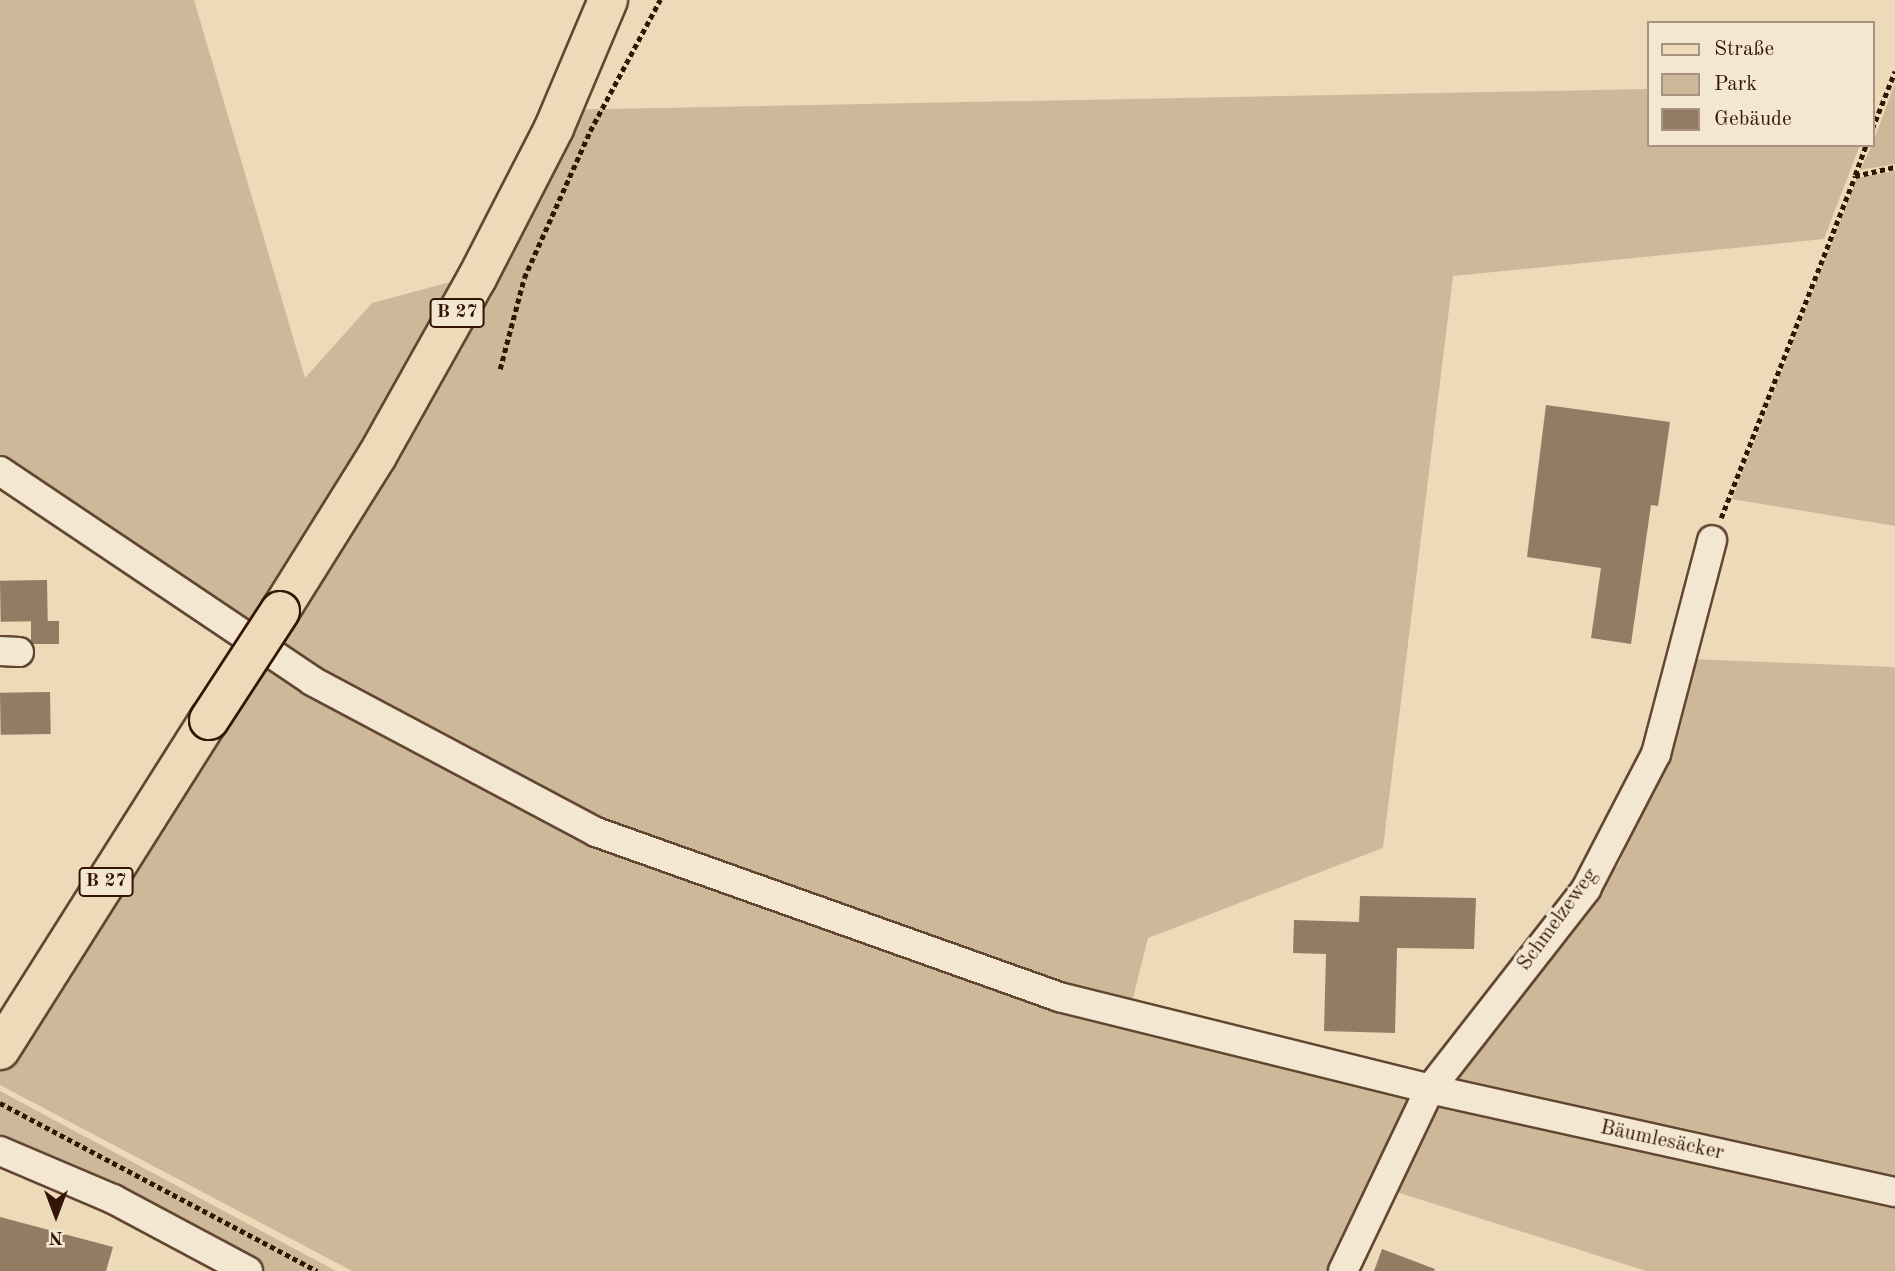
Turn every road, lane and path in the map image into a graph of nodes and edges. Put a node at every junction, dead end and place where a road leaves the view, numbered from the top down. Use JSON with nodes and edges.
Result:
{"nodes":[{"id":1,"x":608,"y":0,"type":"edge"},
{"id":2,"x":660,"y":0,"type":"edge"},
{"id":3,"x":1895,"y":71,"type":"edge"},
{"id":4,"x":1874,"y":124,"type":"edge"},
{"id":5,"x":1865,"y":147,"type":"edge"},
{"id":6,"x":1895,"y":167,"type":"edge"},
{"id":7,"x":1855,"y":176,"type":"junction"},
{"id":8,"x":500,"y":369,"type":"dead end"},
{"id":9,"x":0,"y":471,"type":"edge"},
{"id":10,"x":1712,"y":540,"type":"joint"},
{"id":11,"x":2,"y":1047,"type":"edge"},
{"id":12,"x":1430,"y":1089,"type":"junction"},
{"id":13,"x":0,"y":1103,"type":"edge"},
{"id":14,"x":0,"y":1151,"type":"edge"},
{"id":15,"x":1895,"y":1192,"type":"edge"},
{"id":16,"x":231,"y":1267,"type":"edge"},
{"id":17,"x":317,"y":1271,"type":"edge"},
{"id":18,"x":1343,"y":1271,"type":"edge"}],
"edges":[{"from":1,"to":11,"type":"main road","number":"B 27","bridge":true},
{"from":2,"to":8,"type":"path"},
{"from":3,"to":4,"type":"path"},
{"from":5,"to":7,"type":"path"},
{"from":6,"to":7,"type":"path"},
{"from":7,"to":10,"type":"path"},
{"from":9,"to":12,"type":"street","name":"Bäumlesäcker"},
{"from":10,"to":12,"type":"street","name":"Schmelzeweg"},
{"from":12,"to":15,"type":"street","name":"Bäumlesäcker"},
{"from":12,"to":18,"type":"street","name":"Schmelzeweg"},
{"from":13,"to":17,"type":"path"},
{"from":14,"to":16,"type":"street"}]}
